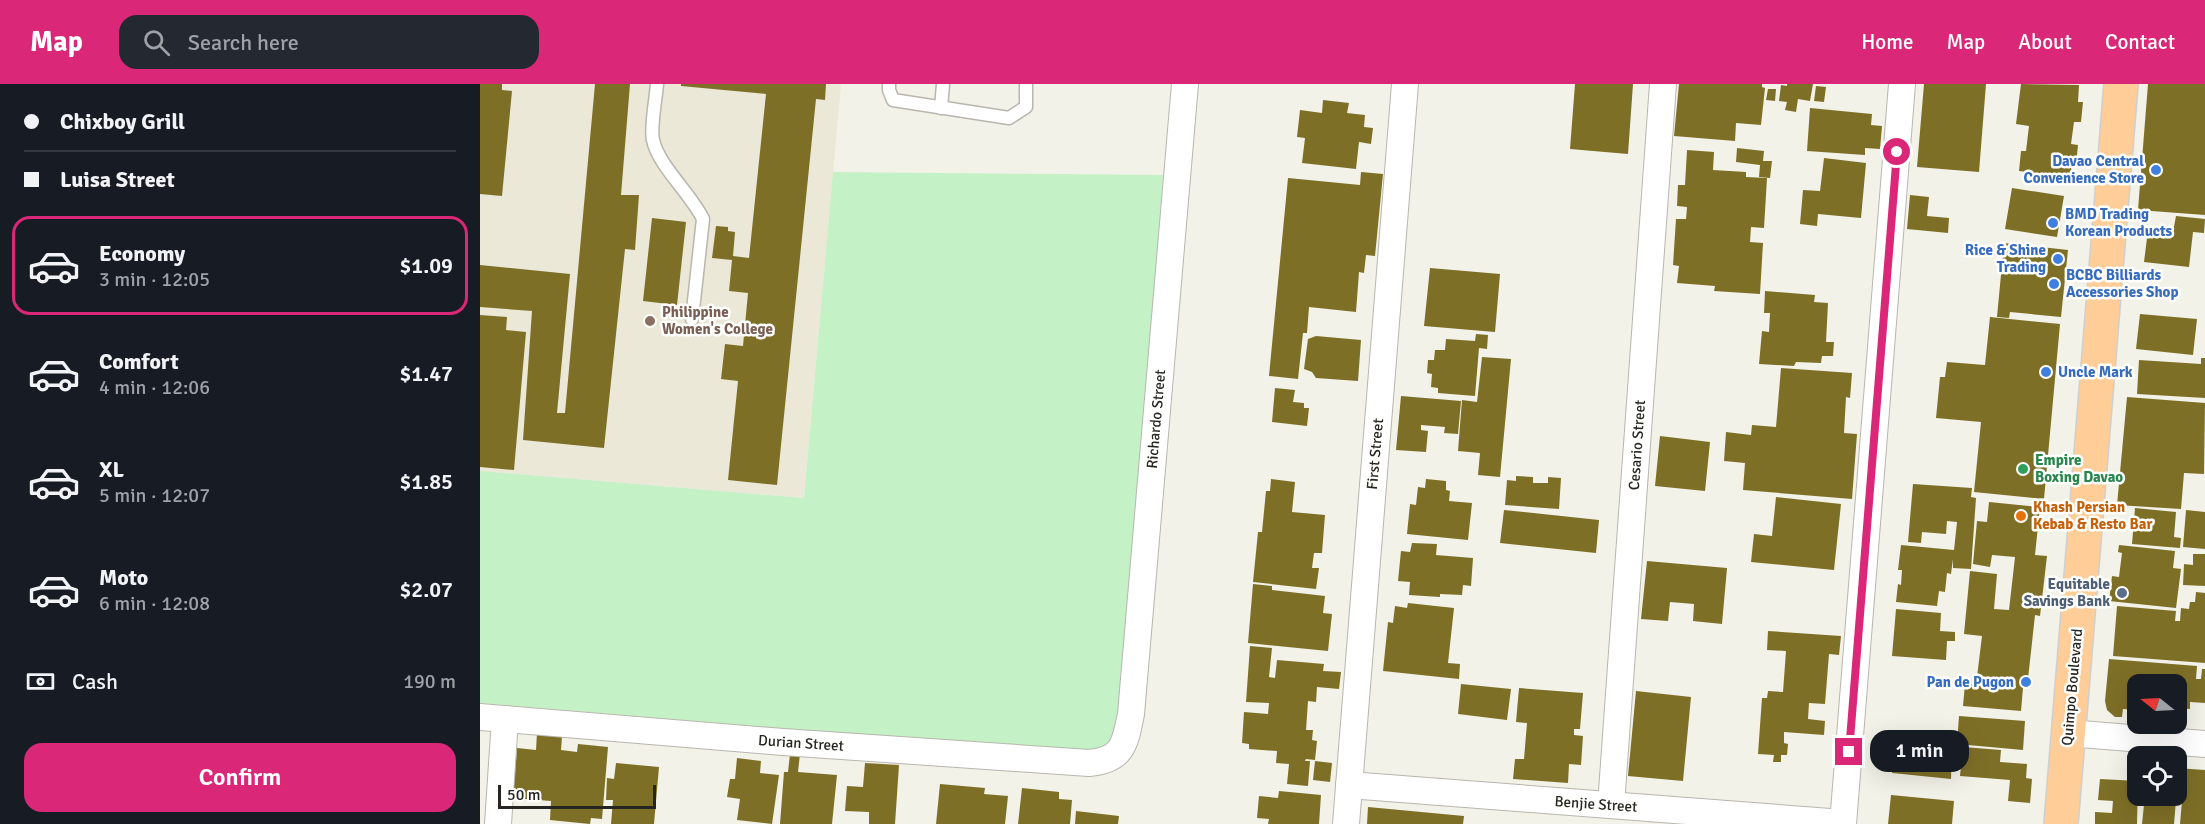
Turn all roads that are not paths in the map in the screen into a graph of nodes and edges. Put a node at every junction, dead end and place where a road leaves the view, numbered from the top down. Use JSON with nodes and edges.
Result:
{"nodes":[{"id":1,"x":657,"y":84,"type":"edge"},
{"id":2,"x":890,"y":84,"type":"edge"},
{"id":3,"x":943,"y":84,"type":"edge"},
{"id":4,"x":1026,"y":84,"type":"edge"},
{"id":5,"x":1185,"y":84,"type":"edge"},
{"id":6,"x":1405,"y":84,"type":"edge"},
{"id":7,"x":1663,"y":84,"type":"edge"},
{"id":8,"x":1902,"y":84,"type":"edge"},
{"id":9,"x":2121,"y":84,"type":"edge"},
{"id":10,"x":941,"y":108,"type":"junction"},
{"id":11,"x":692,"y":319,"type":"dead end"},
{"id":12,"x":480,"y":717,"type":"edge"},
{"id":13,"x":506,"y":719,"type":"junction"},
{"id":14,"x":2068,"y":733,"type":"junction"},
{"id":15,"x":2205,"y":744,"type":"edge"},
{"id":16,"x":1119,"y":753,"type":"joint"},
{"id":17,"x":1349,"y":785,"type":"junction"},
{"id":18,"x":1611,"y":805,"type":"junction"},
{"id":19,"x":1843,"y":823,"type":"edge"},
{"id":20,"x":498,"y":824,"type":"edge"},
{"id":21,"x":1346,"y":824,"type":"edge"},
{"id":22,"x":2061,"y":824,"type":"edge"}],
"edges":[{"from":1,"to":11,"type":"lane"},
{"from":2,"to":10,"type":"lane"},
{"from":3,"to":10,"type":"lane"},
{"from":4,"to":10,"type":"lane"},
{"from":5,"to":16,"type":"street","name":"Richardo Street"},
{"from":6,"to":17,"type":"street","name":"First Street"},
{"from":7,"to":18,"type":"street","name":"Cesario Street"},
{"from":8,"to":19,"type":"street"},
{"from":9,"to":14,"type":"main road","name":"Quimpo Boulevard"},
{"from":12,"to":13,"type":"street","name":"Durian Street"},
{"from":13,"to":16,"type":"street","name":"Durian Street"},
{"from":13,"to":20,"type":"street"},
{"from":14,"to":15,"type":"street"},
{"from":14,"to":22,"type":"main road","name":"Quimpo Boulevard"},
{"from":17,"to":18,"type":"street","name":"Benjie Street"},
{"from":17,"to":21,"type":"street","name":"First Street"},
{"from":18,"to":19,"type":"street","name":"Benjie Street"}]}
